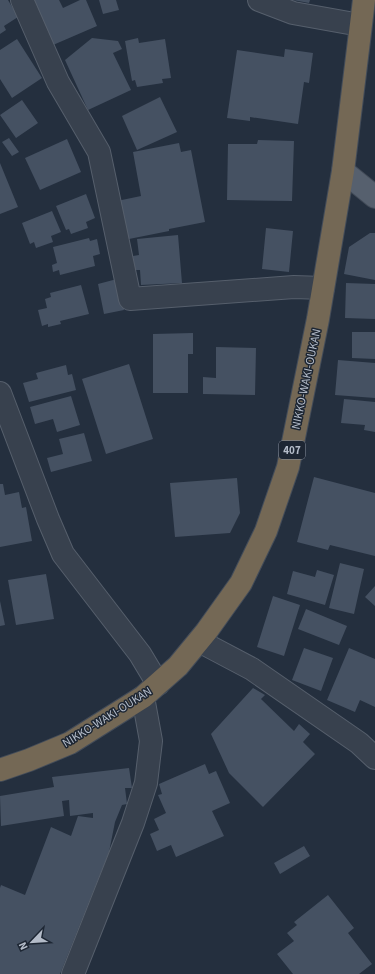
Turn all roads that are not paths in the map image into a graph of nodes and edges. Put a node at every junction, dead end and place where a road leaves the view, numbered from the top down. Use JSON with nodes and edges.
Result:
{"nodes":[{"id":1,"x":22,"y":0,"type":"edge"},
{"id":2,"x":259,"y":0,"type":"edge"},
{"id":3,"x":364,"y":0,"type":"edge"},
{"id":4,"x":360,"y":25,"type":"junction"},
{"id":5,"x":343,"y":171,"type":"junction"},
{"id":6,"x":375,"y":197,"type":"edge"},
{"id":7,"x":323,"y":288,"type":"junction"},
{"id":8,"x":0,"y":393,"type":"edge"},
{"id":9,"x":199,"y":641,"type":"junction"},
{"id":10,"x":150,"y":691,"type":"junction"},
{"id":11,"x":374,"y":755,"type":"edge"},
{"id":12,"x":0,"y":770,"type":"edge"},
{"id":13,"x":72,"y":974,"type":"edge"}],
"edges":[{"from":1,"to":7,"type":"street"},
{"from":2,"to":4,"type":"street"},
{"from":3,"to":4,"type":"highway","name":"NIKKO-WAKI-OUKAN","number":"407"},
{"from":4,"to":5,"type":"highway","name":"NIKKO-WAKI-OUKAN","number":"407"},
{"from":5,"to":6,"type":"main road"},
{"from":5,"to":7,"type":"highway","name":"NIKKO-WAKI-OUKAN","number":"407"},
{"from":7,"to":9,"type":"highway","name":"NIKKO-WAKI-OUKAN","number":"407"},
{"from":8,"to":10,"type":"street"},
{"from":9,"to":10,"type":"highway","name":"NIKKO-WAKI-OUKAN","number":"407"},
{"from":9,"to":11,"type":"street"},
{"from":10,"to":12,"type":"highway","name":"NIKKO-WAKI-OUKAN","number":"407"},
{"from":10,"to":13,"type":"street"}]}
